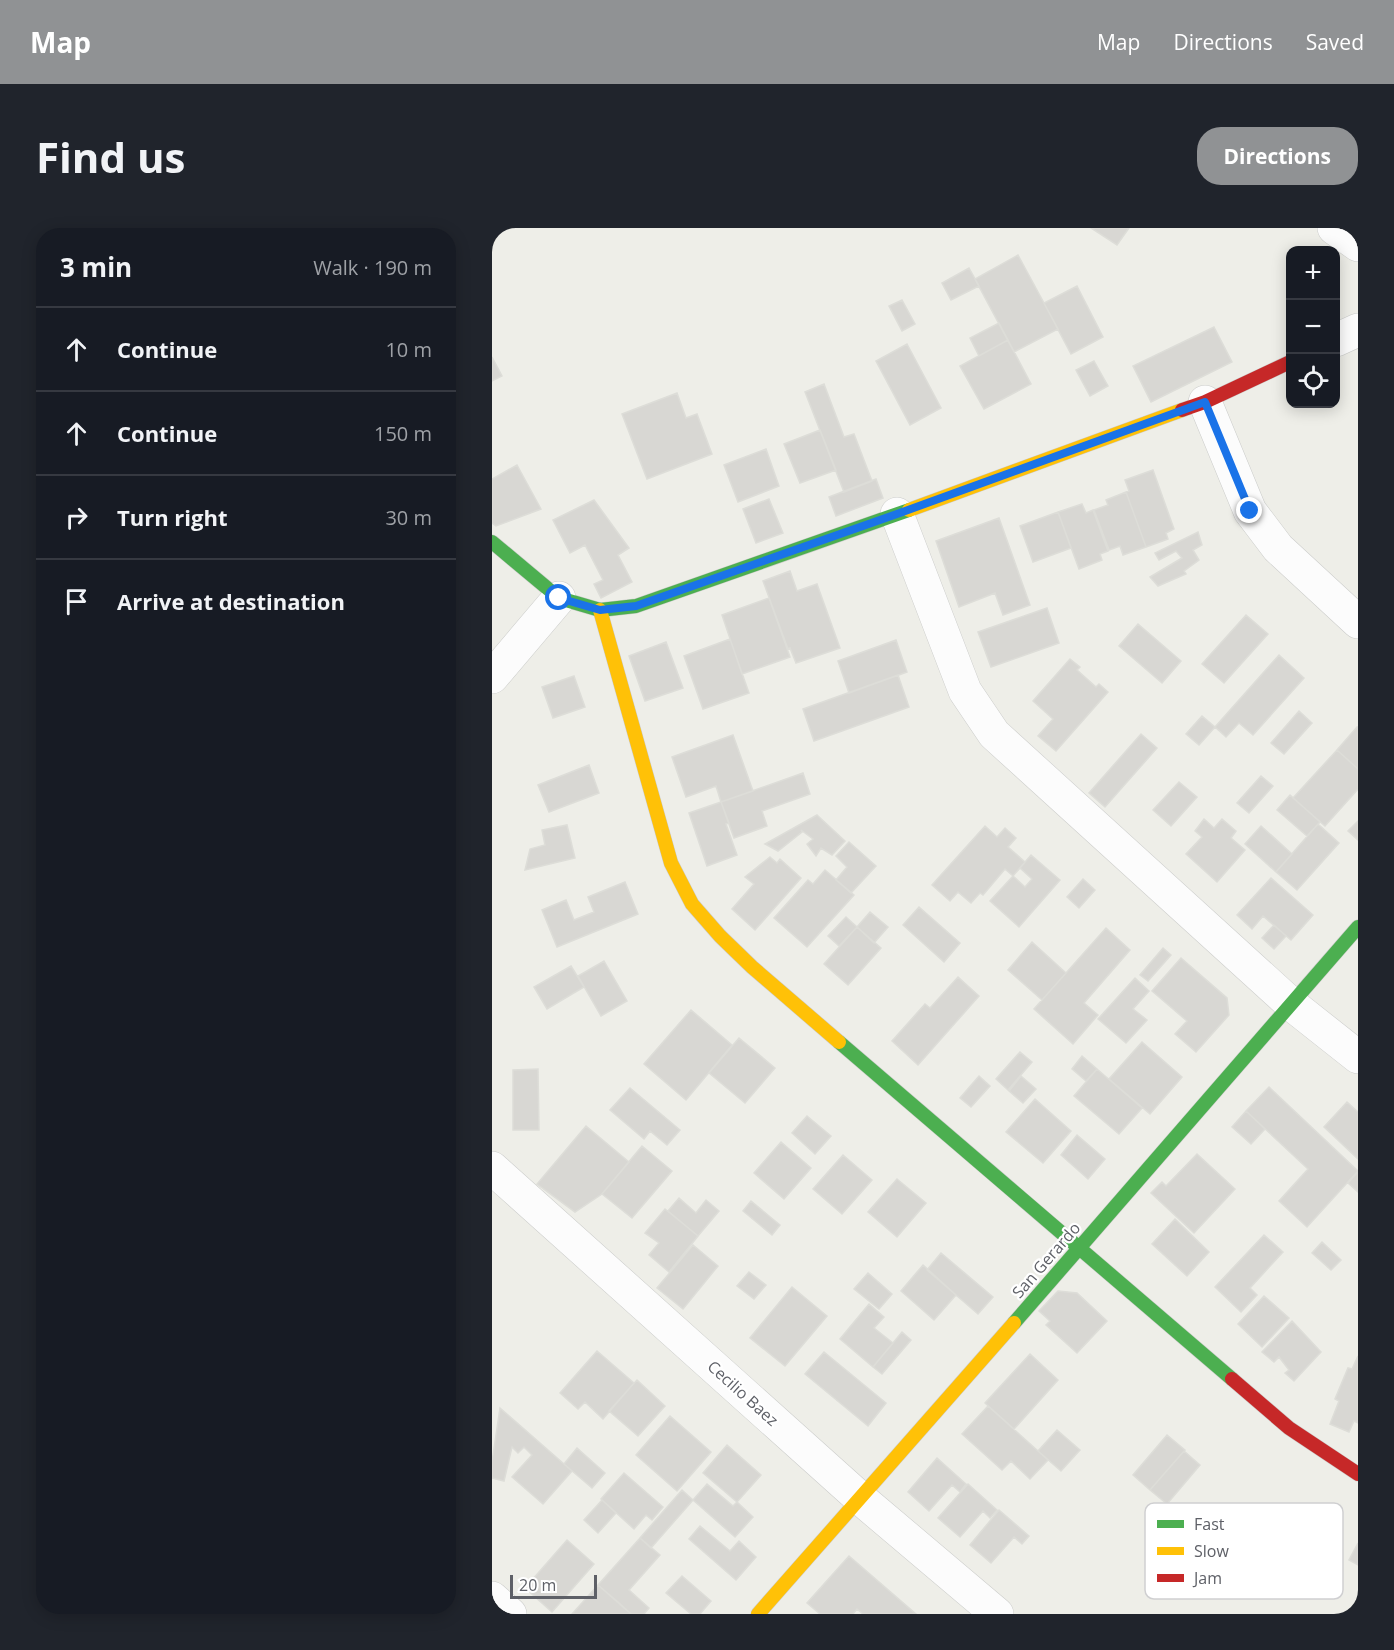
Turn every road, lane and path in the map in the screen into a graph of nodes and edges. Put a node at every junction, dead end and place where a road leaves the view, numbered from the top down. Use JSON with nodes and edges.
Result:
{"nodes":[{"id":1,"x":1334,"y":228,"type":"edge"},
{"id":2,"x":1358,"y":245,"type":"edge"},
{"id":3,"x":1358,"y":330,"type":"edge"},
{"id":4,"x":1340,"y":338,"type":"edge"},
{"id":5,"x":1286,"y":364,"type":"edge"},
{"id":6,"x":1205,"y":402,"type":"junction"},
{"id":7,"x":897,"y":514,"type":"junction"},
{"id":8,"x":492,"y":542,"type":"edge"},
{"id":9,"x":559,"y":598,"type":"junction"},
{"id":10,"x":600,"y":610,"type":"junction"},
{"id":11,"x":1358,"y":622,"type":"edge"},
{"id":12,"x":492,"y":677,"type":"edge"},
{"id":13,"x":1358,"y":927,"type":"edge"},
{"id":14,"x":1291,"y":1004,"type":"junction"},
{"id":15,"x":1358,"y":1057,"type":"edge"},
{"id":16,"x":492,"y":1168,"type":"edge"},
{"id":17,"x":1078,"y":1249,"type":"junction"},
{"id":18,"x":1358,"y":1474,"type":"edge"},
{"id":19,"x":861,"y":1499,"type":"junction"},
{"id":20,"x":492,"y":1598,"type":"edge"},
{"id":21,"x":510,"y":1614,"type":"edge"},
{"id":22,"x":758,"y":1614,"type":"edge"},
{"id":23,"x":998,"y":1614,"type":"edge"}],
"edges":[{"from":1,"to":2,"type":"street"},
{"from":3,"to":4,"type":"street"},
{"from":5,"to":6,"type":"street"},
{"from":6,"to":7,"type":"street"},
{"from":6,"to":11,"type":"street"},
{"from":7,"to":10,"type":"street"},
{"from":7,"to":14,"type":"street"},
{"from":8,"to":9,"type":"street"},
{"from":9,"to":10,"type":"street"},
{"from":9,"to":12,"type":"street"},
{"from":10,"to":17,"type":"street"},
{"from":13,"to":14,"type":"street","name":"San Gerardo"},
{"from":14,"to":15,"type":"street"},
{"from":14,"to":17,"type":"street","name":"San Gerardo"},
{"from":16,"to":19,"type":"street","name":"Cecilio Baez"},
{"from":17,"to":18,"type":"street"},
{"from":17,"to":19,"type":"street","name":"San Gerardo"},
{"from":19,"to":22,"type":"street","name":"San Gerardo"},
{"from":19,"to":23,"type":"street","name":"Cecilio Baez"},
{"from":20,"to":21,"type":"street"}]}
